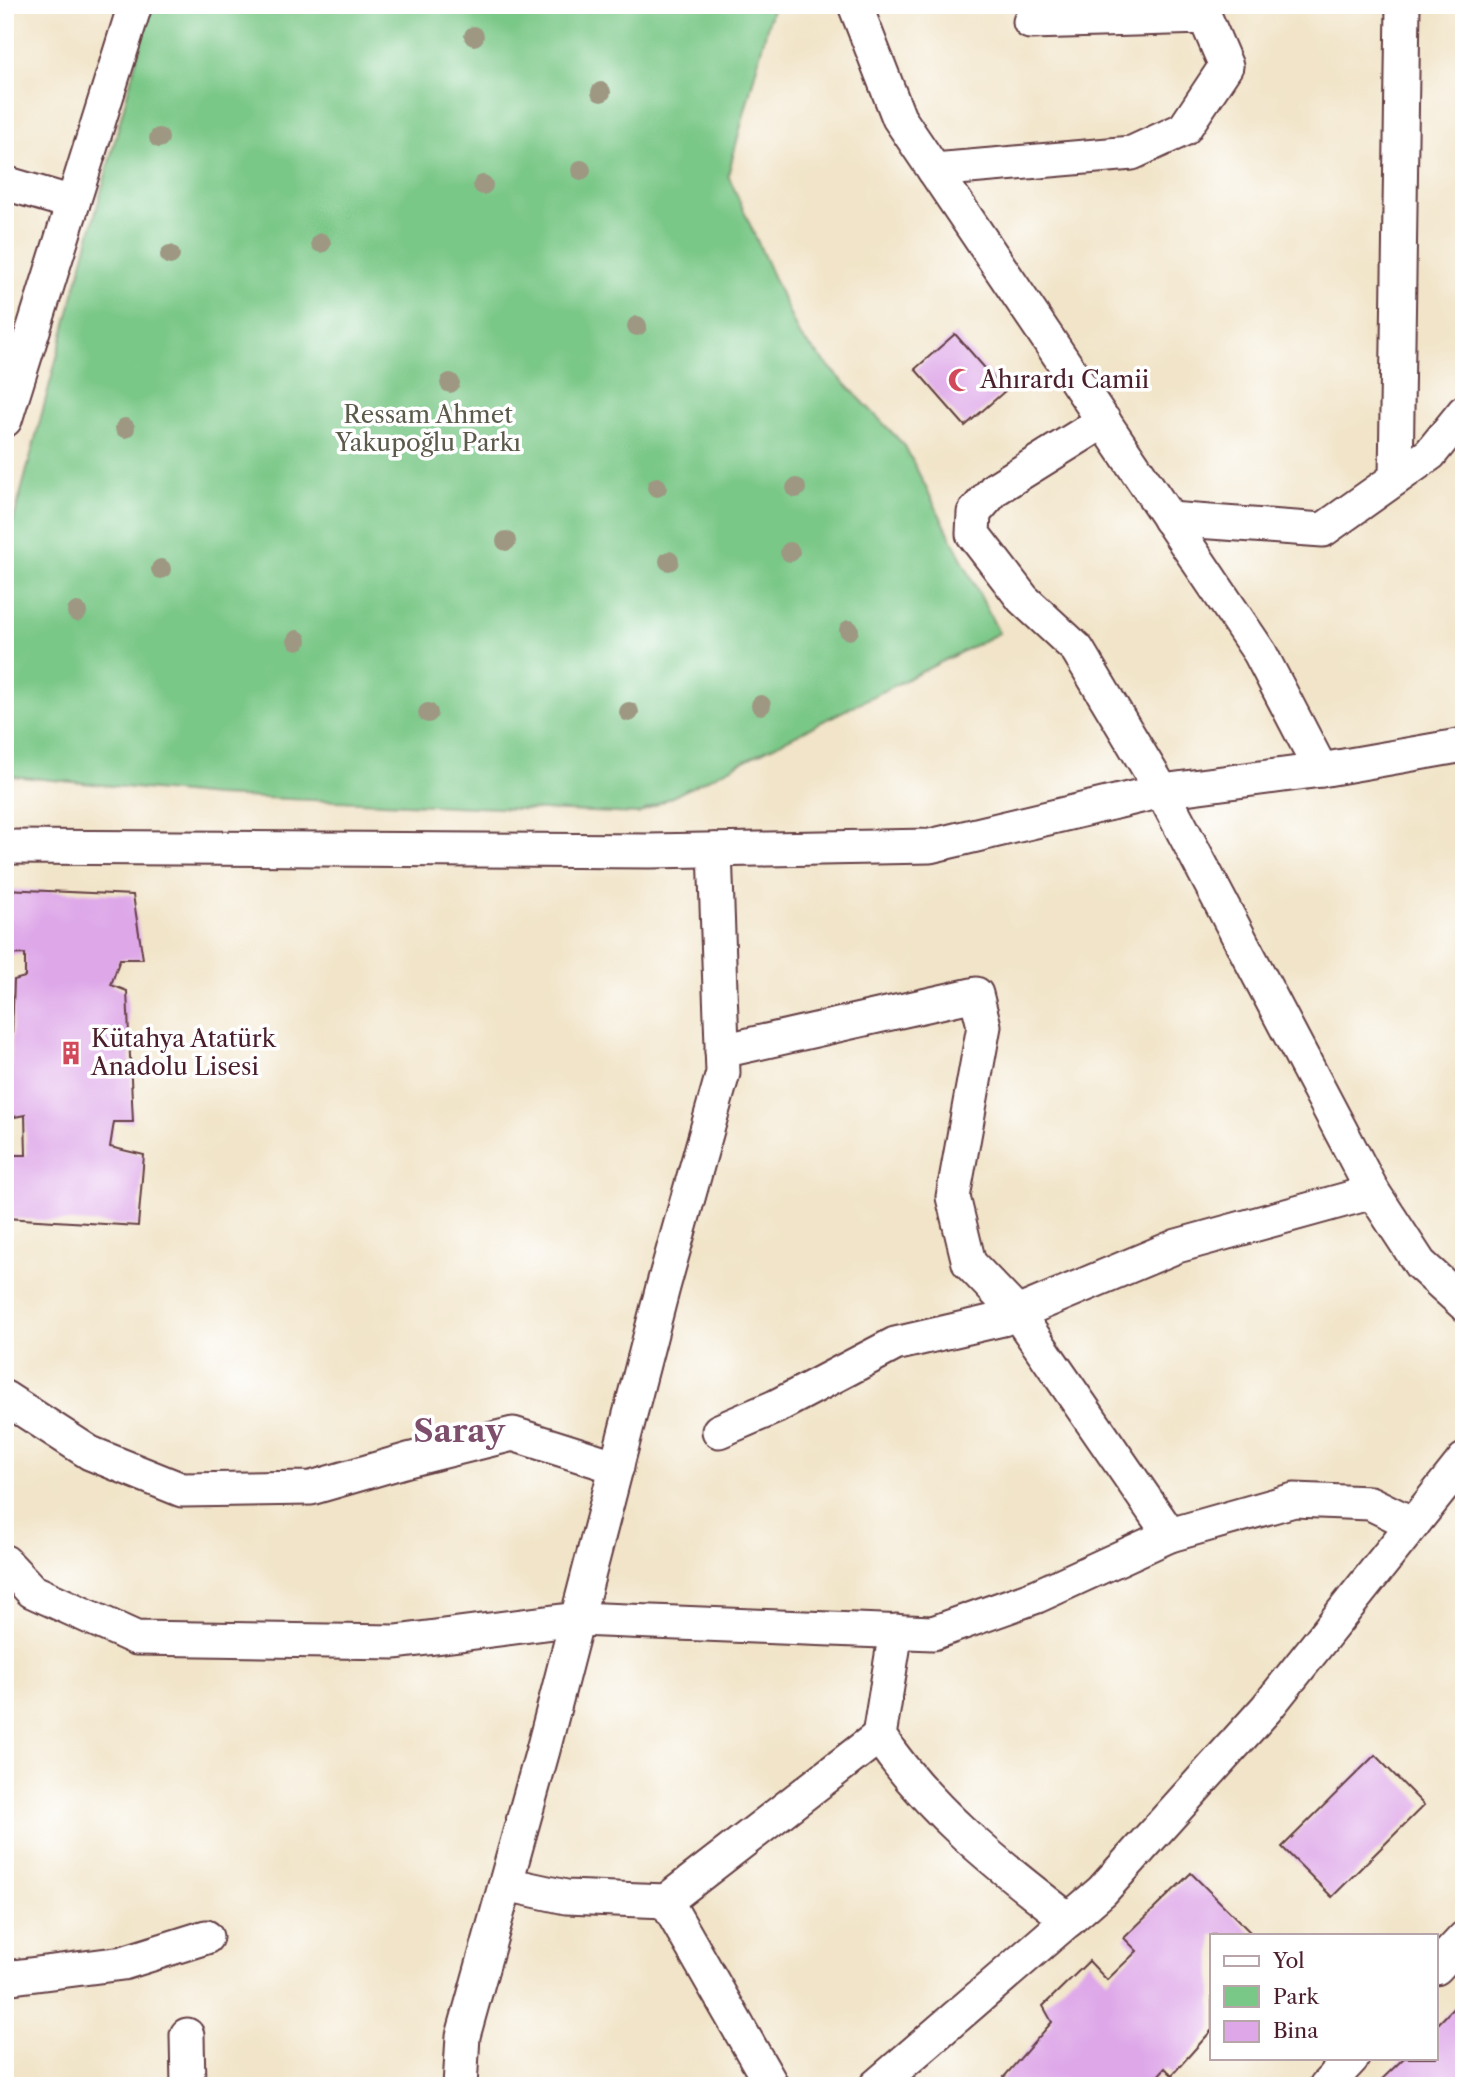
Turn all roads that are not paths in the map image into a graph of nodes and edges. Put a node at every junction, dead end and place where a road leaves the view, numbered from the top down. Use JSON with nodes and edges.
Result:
{"nodes":[{"id":1,"x":135,"y":5,"type":"edge"},
{"id":2,"x":855,"y":5,"type":"edge"},
{"id":3,"x":1403,"y":5,"type":"edge"},
{"id":4,"x":1030,"y":22,"type":"dead end"},
{"id":5,"x":934,"y":170,"type":"junction"},
{"id":6,"x":5,"y":183,"type":"edge"},
{"id":7,"x":73,"y":203,"type":"junction"},
{"id":8,"x":1464,"y":412,"type":"edge"},
{"id":9,"x":5,"y":421,"type":"edge"},
{"id":10,"x":1104,"y":421,"type":"junction"},
{"id":11,"x":1396,"y":478,"type":"junction"},
{"id":12,"x":1170,"y":519,"type":"junction"},
{"id":13,"x":1464,"y":745,"type":"edge"},
{"id":14,"x":1321,"y":770,"type":"junction"},
{"id":15,"x":1162,"y":791,"type":"junction"},
{"id":16,"x":5,"y":847,"type":"edge"},
{"id":17,"x":715,"y":850,"type":"junction"},
{"id":18,"x":722,"y":1051,"type":"junction"},
{"id":19,"x":1373,"y":1192,"type":"junction"},
{"id":20,"x":1464,"y":1304,"type":"edge"},
{"id":21,"x":1017,"y":1313,"type":"junction"},
{"id":22,"x":5,"y":1398,"type":"edge"},
{"id":23,"x":719,"y":1431,"type":"dead end"},
{"id":24,"x":1464,"y":1460,"type":"edge"},
{"id":25,"x":617,"y":1467,"type":"junction"},
{"id":26,"x":1413,"y":1524,"type":"junction"},
{"id":27,"x":1170,"y":1535,"type":"junction"},
{"id":28,"x":5,"y":1562,"type":"edge"},
{"id":29,"x":577,"y":1619,"type":"junction"},
{"id":30,"x":896,"y":1631,"type":"junction"},
{"id":31,"x":879,"y":1736,"type":"junction"},
{"id":32,"x":506,"y":1884,"type":"junction"},
{"id":33,"x":666,"y":1901,"type":"junction"},
{"id":34,"x":1069,"y":1920,"type":"junction"},
{"id":35,"x":206,"y":1937,"type":"dead end"},
{"id":36,"x":1464,"y":1938,"type":"edge"},
{"id":37,"x":1438,"y":1966,"type":"edge"},
{"id":38,"x":5,"y":1978,"type":"edge"},
{"id":39,"x":187,"y":2035,"type":"dead end"},
{"id":40,"x":1350,"y":2060,"type":"edge"},
{"id":41,"x":188,"y":2086,"type":"edge"},
{"id":42,"x":460,"y":2086,"type":"edge"},
{"id":43,"x":772,"y":2086,"type":"edge"},
{"id":44,"x":876,"y":2086,"type":"edge"},
{"id":45,"x":1326,"y":2086,"type":"edge"}],
"edges":[{"from":1,"to":7,"type":"street"},
{"from":2,"to":5,"type":"street"},
{"from":3,"to":11,"type":"street"},
{"from":4,"to":5,"type":"street"},
{"from":5,"to":10,"type":"street"},
{"from":6,"to":7,"type":"street"},
{"from":7,"to":9,"type":"street"},
{"from":8,"to":11,"type":"street"},
{"from":10,"to":12,"type":"street"},
{"from":10,"to":15,"type":"street"},
{"from":11,"to":12,"type":"street"},
{"from":12,"to":14,"type":"street"},
{"from":13,"to":14,"type":"street"},
{"from":14,"to":15,"type":"street"},
{"from":15,"to":17,"type":"street"},
{"from":15,"to":19,"type":"street"},
{"from":16,"to":17,"type":"street"},
{"from":17,"to":18,"type":"street"},
{"from":18,"to":21,"type":"street"},
{"from":18,"to":25,"type":"street"},
{"from":19,"to":20,"type":"street"},
{"from":19,"to":21,"type":"street"},
{"from":21,"to":23,"type":"street"},
{"from":21,"to":27,"type":"street"},
{"from":22,"to":25,"type":"street"},
{"from":24,"to":26,"type":"street"},
{"from":25,"to":29,"type":"street"},
{"from":26,"to":27,"type":"street"},
{"from":26,"to":34,"type":"street"},
{"from":27,"to":30,"type":"street"},
{"from":28,"to":29,"type":"street"},
{"from":29,"to":30,"type":"street"},
{"from":29,"to":32,"type":"street"},
{"from":30,"to":31,"type":"street"},
{"from":31,"to":33,"type":"street"},
{"from":31,"to":34,"type":"street"},
{"from":32,"to":33,"type":"street"},
{"from":32,"to":42,"type":"street"},
{"from":33,"to":43,"type":"street"},
{"from":34,"to":44,"type":"street"},
{"from":35,"to":38,"type":"street"},
{"from":36,"to":37,"type":"street"},
{"from":39,"to":41,"type":"street"},
{"from":40,"to":45,"type":"street"}]}
